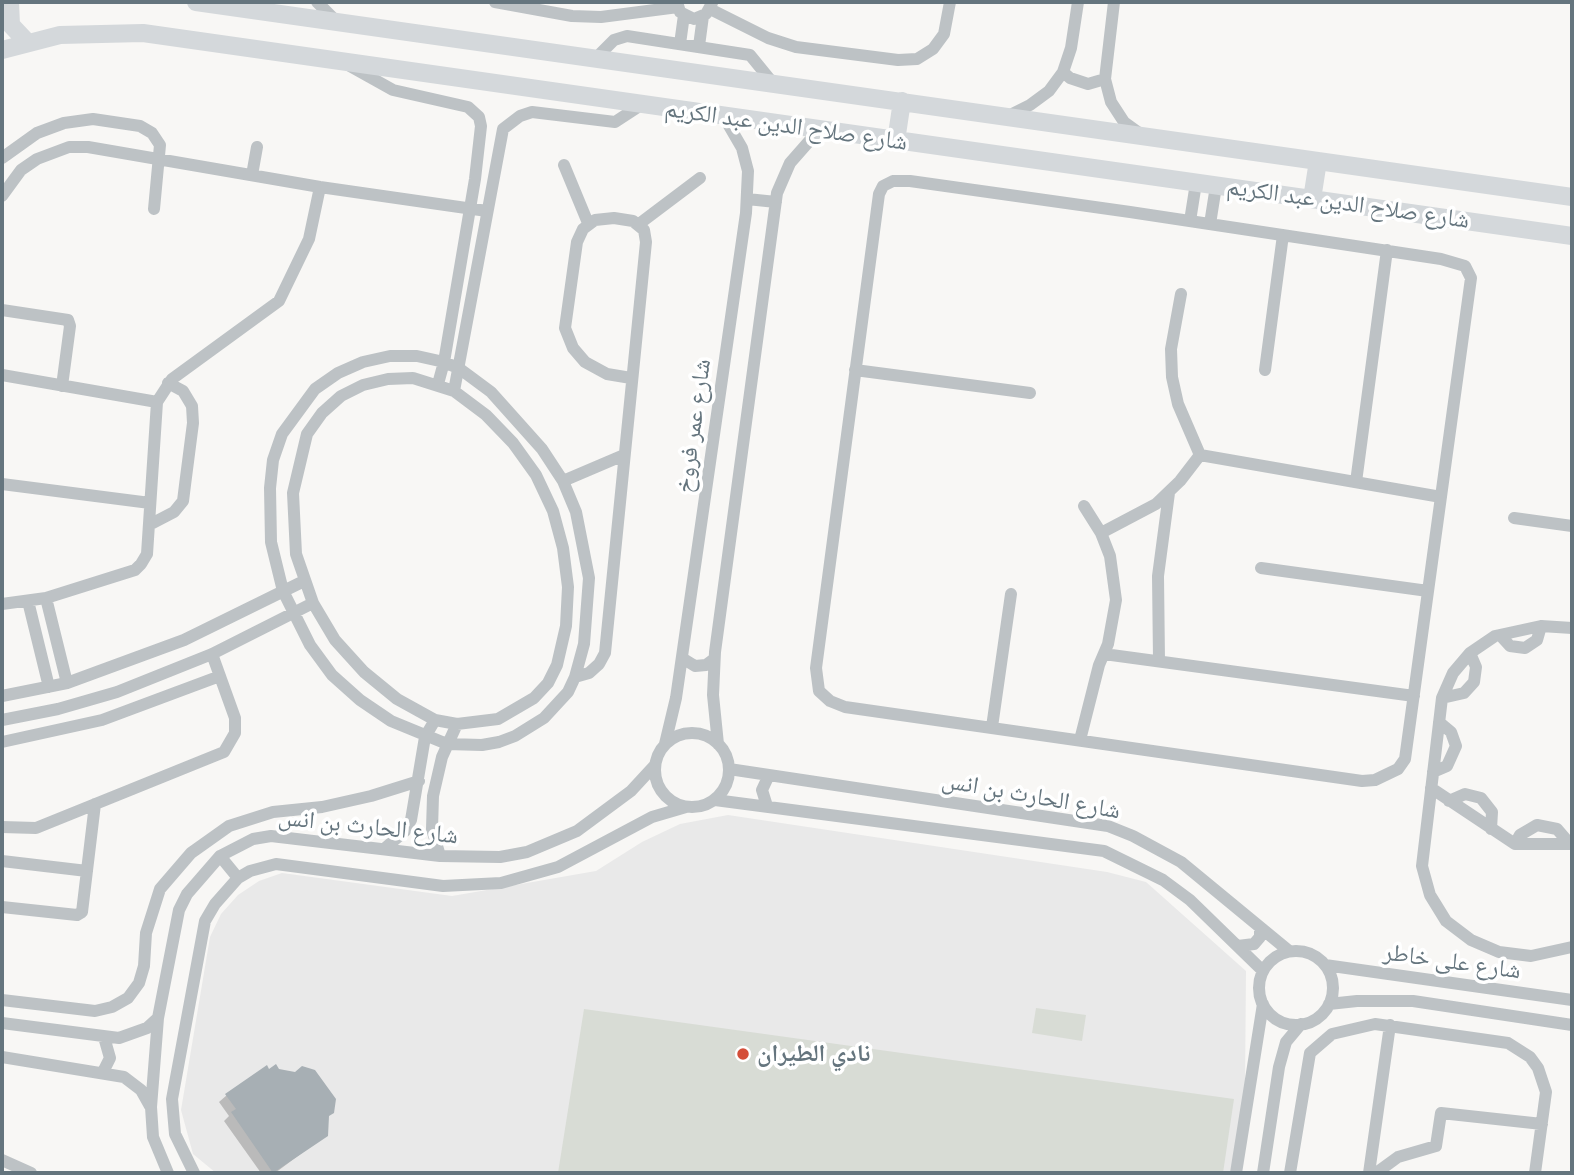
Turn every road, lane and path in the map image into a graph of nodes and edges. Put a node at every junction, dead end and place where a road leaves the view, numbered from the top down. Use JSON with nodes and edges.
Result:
{"nodes":[{"id":1,"x":10,"y":2,"type":"edge"},
{"id":2,"x":196,"y":2,"type":"edge"},
{"id":3,"x":317,"y":2,"type":"edge"},
{"id":4,"x":495,"y":2,"type":"edge"},
{"id":5,"x":950,"y":2,"type":"edge"},
{"id":6,"x":1077,"y":2,"type":"edge"},
{"id":7,"x":1114,"y":2,"type":"edge"},
{"id":8,"x":218,"y":4,"type":"edge"},
{"id":9,"x":680,"y":8,"type":"edge"},
{"id":10,"x":708,"y":9,"type":"edge"},
{"id":11,"x":339,"y":23,"type":"junction"},
{"id":12,"x":27,"y":42,"type":"junction"},
{"id":13,"x":680,"y":44,"type":"junction"},
{"id":14,"x":699,"y":46,"type":"junction"},
{"id":15,"x":2,"y":50,"type":"edge"},
{"id":16,"x":597,"y":57,"type":"junction"},
{"id":17,"x":346,"y":64,"type":"junction"},
{"id":18,"x":1063,"y":72,"type":"junction"},
{"id":19,"x":1105,"y":79,"type":"junction"},
{"id":20,"x":772,"y":82,"type":"junction"},
{"id":21,"x":902,"y":100,"type":"junction"},
{"id":22,"x":641,"y":105,"type":"junction"},
{"id":23,"x":1008,"y":116,"type":"junction"},
{"id":24,"x":724,"y":117,"type":"junction"},
{"id":25,"x":819,"y":130,"type":"junction"},
{"id":26,"x":1142,"y":135,"type":"junction"},
{"id":27,"x":896,"y":141,"type":"junction"},
{"id":28,"x":257,"y":147,"type":"dead end"},
{"id":29,"x":2,"y":158,"type":"edge"},
{"id":30,"x":161,"y":159,"type":"junction"},
{"id":31,"x":1318,"y":161,"type":"junction"},
{"id":32,"x":564,"y":165,"type":"dead end"},
{"id":33,"x":252,"y":175,"type":"junction"},
{"id":34,"x":701,"y":178,"type":"dead end"},
{"id":35,"x":1196,"y":183,"type":"junction"},
{"id":36,"x":1216,"y":186,"type":"junction"},
{"id":37,"x":320,"y":187,"type":"junction"},
{"id":38,"x":2,"y":196,"type":"edge"},
{"id":39,"x":1572,"y":197,"type":"edge"},
{"id":40,"x":747,"y":199,"type":"junction"},
{"id":41,"x":1312,"y":199,"type":"junction"},
{"id":42,"x":776,"y":202,"type":"junction"},
{"id":43,"x":154,"y":209,"type":"dead end"},
{"id":44,"x":470,"y":209,"type":"junction"},
{"id":45,"x":487,"y":211,"type":"junction"},
{"id":46,"x":1190,"y":221,"type":"junction"},
{"id":47,"x":588,"y":223,"type":"junction"},
{"id":48,"x":639,"y":224,"type":"junction"},
{"id":49,"x":1210,"y":224,"type":"junction"},
{"id":50,"x":1283,"y":235,"type":"junction"},
{"id":51,"x":1572,"y":236,"type":"edge"},
{"id":52,"x":1387,"y":250,"type":"junction"},
{"id":53,"x":1181,"y":294,"type":"dead end"},
{"id":54,"x":2,"y":310,"type":"edge"},
{"id":55,"x":444,"y":362,"type":"junction"},
{"id":56,"x":460,"y":369,"type":"junction"},
{"id":57,"x":1265,"y":369,"type":"dead end"},
{"id":58,"x":855,"y":370,"type":"junction"},
{"id":59,"x":2,"y":375,"type":"edge"},
{"id":60,"x":631,"y":378,"type":"junction"},
{"id":61,"x":169,"y":383,"type":"junction"},
{"id":62,"x":438,"y":384,"type":"junction"},
{"id":63,"x":62,"y":386,"type":"junction"},
{"id":64,"x":454,"y":391,"type":"junction"},
{"id":65,"x":1030,"y":393,"type":"dead end"},
{"id":66,"x":157,"y":402,"type":"junction"},
{"id":67,"x":624,"y":455,"type":"junction"},
{"id":68,"x":1199,"y":455,"type":"junction"},
{"id":69,"x":563,"y":481,"type":"junction"},
{"id":70,"x":1356,"y":482,"type":"junction"},
{"id":71,"x":2,"y":484,"type":"edge"},
{"id":72,"x":1169,"y":493,"type":"junction"},
{"id":73,"x":1441,"y":496,"type":"junction"},
{"id":74,"x":150,"y":503,"type":"junction"},
{"id":75,"x":1084,"y":506,"type":"dead end"},
{"id":76,"x":1514,"y":518,"type":"dead end"},
{"id":77,"x":149,"y":525,"type":"junction"},
{"id":78,"x":1572,"y":526,"type":"edge"},
{"id":79,"x":1101,"y":533,"type":"junction"},
{"id":80,"x":1261,"y":568,"type":"dead end"},
{"id":81,"x":304,"y":581,"type":"junction"},
{"id":82,"x":283,"y":591,"type":"junction"},
{"id":83,"x":1428,"y":591,"type":"junction"},
{"id":84,"x":1010,"y":594,"type":"dead end"},
{"id":85,"x":46,"y":598,"type":"junction"},
{"id":86,"x":28,"y":601,"type":"junction"},
{"id":87,"x":313,"y":603,"type":"junction"},
{"id":88,"x":2,"y":604,"type":"edge"},
{"id":89,"x":294,"y":613,"type":"junction"},
{"id":90,"x":1541,"y":626,"type":"junction"},
{"id":91,"x":1572,"y":628,"type":"edge"},
{"id":92,"x":1500,"y":635,"type":"junction"},
{"id":93,"x":1471,"y":653,"type":"junction"},
{"id":94,"x":212,"y":654,"type":"junction"},
{"id":95,"x":1104,"y":654,"type":"junction"},
{"id":96,"x":682,"y":658,"type":"junction"},
{"id":97,"x":715,"y":659,"type":"junction"},
{"id":98,"x":1159,"y":660,"type":"junction"},
{"id":99,"x":220,"y":676,"type":"junction"},
{"id":100,"x":575,"y":677,"type":"junction"},
{"id":101,"x":66,"y":683,"type":"junction"},
{"id":102,"x":49,"y":687,"type":"junction"},
{"id":103,"x":2,"y":696,"type":"edge"},
{"id":104,"x":1414,"y":696,"type":"junction"},
{"id":105,"x":1442,"y":698,"type":"junction"},
{"id":106,"x":2,"y":720,"type":"edge"},
{"id":107,"x":435,"y":720,"type":"junction"},
{"id":108,"x":1439,"y":722,"type":"junction"},
{"id":109,"x":457,"y":724,"type":"junction"},
{"id":110,"x":992,"y":727,"type":"junction"},
{"id":111,"x":425,"y":737,"type":"junction"},
{"id":112,"x":1080,"y":740,"type":"junction"},
{"id":113,"x":2,"y":742,"type":"edge"},
{"id":114,"x":447,"y":744,"type":"junction"},
{"id":115,"x":666,"y":744,"type":"junction"},
{"id":116,"x":718,"y":744,"type":"junction"},
{"id":117,"x":655,"y":765,"type":"junction"},
{"id":118,"x":729,"y":769,"type":"junction"},
{"id":119,"x":1433,"y":772,"type":"junction"},
{"id":120,"x":769,"y":775,"type":"junction"},
{"id":121,"x":419,"y":781,"type":"junction"},
{"id":122,"x":1431,"y":788,"type":"junction"},
{"id":123,"x":715,"y":800,"type":"junction"},
{"id":124,"x":1449,"y":801,"type":"junction"},
{"id":125,"x":95,"y":804,"type":"junction"},
{"id":126,"x":767,"y":806,"type":"junction"},
{"id":127,"x":686,"y":807,"type":"junction"},
{"id":128,"x":2,"y":827,"type":"edge"},
{"id":129,"x":1491,"y":829,"type":"junction"},
{"id":130,"x":1515,"y":844,"type":"junction"},
{"id":131,"x":1571,"y":844,"type":"edge"},
{"id":132,"x":384,"y":849,"type":"junction"},
{"id":133,"x":220,"y":856,"type":"junction"},
{"id":134,"x":440,"y":856,"type":"junction"},
{"id":135,"x":2,"y":861,"type":"edge"},
{"id":136,"x":88,"y":871,"type":"junction"},
{"id":137,"x":239,"y":878,"type":"junction"},
{"id":138,"x":2,"y":906,"type":"edge"},
{"id":139,"x":1260,"y":927,"type":"junction"},
{"id":140,"x":1238,"y":946,"type":"junction"},
{"id":141,"x":1572,"y":947,"type":"edge"},
{"id":142,"x":1289,"y":951,"type":"junction"},
{"id":143,"x":1325,"y":965,"type":"junction"},
{"id":144,"x":1263,"y":971,"type":"junction"},
{"id":145,"x":2,"y":1000,"type":"edge"},
{"id":146,"x":1572,"y":1000,"type":"edge"},
{"id":147,"x":1263,"y":1004,"type":"junction"},
{"id":148,"x":1329,"y":1004,"type":"junction"},
{"id":149,"x":158,"y":1018,"type":"junction"},
{"id":150,"x":2,"y":1023,"type":"edge"},
{"id":151,"x":1301,"y":1024,"type":"junction"},
{"id":152,"x":1390,"y":1025,"type":"junction"},
{"id":153,"x":1572,"y":1026,"type":"edge"},
{"id":154,"x":104,"y":1037,"type":"junction"},
{"id":155,"x":2,"y":1057,"type":"edge"},
{"id":156,"x":103,"y":1072,"type":"junction"},
{"id":157,"x":151,"y":1107,"type":"junction"},
{"id":158,"x":1542,"y":1124,"type":"junction"},
{"id":159,"x":2,"y":1160,"type":"edge"},
{"id":160,"x":31,"y":1173,"type":"edge"},
{"id":161,"x":168,"y":1173,"type":"edge"},
{"id":162,"x":194,"y":1173,"type":"edge"},
{"id":163,"x":1236,"y":1173,"type":"edge"},
{"id":164,"x":1263,"y":1173,"type":"edge"},
{"id":165,"x":1293,"y":1173,"type":"edge"},
{"id":166,"x":1369,"y":1173,"type":"edge"},
{"id":167,"x":1376,"y":1173,"type":"edge"},
{"id":168,"x":1535,"y":1173,"type":"edge"}],
"edges":[{"from":1,"to":12,"type":"main road"},
{"from":2,"to":8,"type":"main road","name":"شارع صلاح الدين عبد الكريم"},
{"from":3,"to":11,"type":"street"},
{"from":4,"to":9,"type":"street"},
{"from":5,"to":10,"type":"street"},
{"from":6,"to":18,"type":"street"},
{"from":7,"to":19,"type":"street"},
{"from":8,"to":11,"type":"main road","name":"شارع صلاح الدين عبد الكريم"},
{"from":9,"to":10,"type":"street"},
{"from":9,"to":13,"type":"street"},
{"from":10,"to":14,"type":"street"},
{"from":11,"to":16,"type":"main road","name":"شارع صلاح الدين عبد الكريم"},
{"from":12,"to":15,"type":"main road","name":"شارع صلاح الدين عبد الكريم"},
{"from":12,"to":17,"type":"main road","name":"شارع صلاح الدين عبد الكريم"},
{"from":13,"to":14,"type":"street"},
{"from":13,"to":16,"type":"street"},
{"from":14,"to":20,"type":"street"},
{"from":16,"to":20,"type":"main road","name":"شارع صلاح الدين عبد الكريم"},
{"from":17,"to":22,"type":"main road","name":"شارع صلاح الدين عبد الكريم"},
{"from":17,"to":44,"type":"street"},
{"from":18,"to":19,"type":"street"},
{"from":18,"to":23,"type":"street"},
{"from":19,"to":26,"type":"street"},
{"from":20,"to":21,"type":"main road","name":"شارع صلاح الدين عبد الكريم"},
{"from":21,"to":23,"type":"main road","name":"شارع صلاح الدين عبد الكريم"},
{"from":21,"to":27,"type":"main road"},
{"from":22,"to":24,"type":"main road","name":"شارع صلاح الدين عبد الكريم"},
{"from":22,"to":45,"type":"street"},
{"from":23,"to":26,"type":"main road","name":"شارع صلاح الدين عبد الكريم"},
{"from":24,"to":25,"type":"main road","name":"شارع صلاح الدين عبد الكريم"},
{"from":24,"to":40,"type":"street","name":"شارع عمر فروخ"},
{"from":25,"to":27,"type":"main road","name":"شارع صلاح الدين عبد الكريم"},
{"from":25,"to":42,"type":"street","name":"شارع عمر فروخ"},
{"from":26,"to":31,"type":"main road","name":"شارع صلاح الدين عبد الكريم"},
{"from":27,"to":35,"type":"main road","name":"شارع صلاح الدين عبد الكريم"},
{"from":28,"to":33,"type":"street"},
{"from":29,"to":30,"type":"street"},
{"from":30,"to":33,"type":"street"},
{"from":30,"to":38,"type":"street"},
{"from":30,"to":43,"type":"street"},
{"from":31,"to":39,"type":"main road","name":"شارع صلاح الدين عبد الكريم"},
{"from":31,"to":41,"type":"main road"},
{"from":32,"to":47,"type":"street"},
{"from":33,"to":37,"type":"street"},
{"from":34,"to":48,"type":"street"},
{"from":35,"to":36,"type":"main road","name":"شارع صلاح الدين عبد الكريم"},
{"from":35,"to":46,"type":"street"},
{"from":36,"to":41,"type":"main road","name":"شارع صلاح الدين عبد الكريم"},
{"from":36,"to":49,"type":"street"},
{"from":37,"to":44,"type":"street"},
{"from":37,"to":61,"type":"street"},
{"from":40,"to":42,"type":"street"},
{"from":40,"to":96,"type":"street","name":"شارع عمر فروخ"},
{"from":41,"to":51,"type":"main road","name":"شارع صلاح الدين عبد الكريم"},
{"from":42,"to":97,"type":"street","name":"شارع عمر فروخ"},
{"from":44,"to":45,"type":"street"},
{"from":44,"to":55,"type":"street"},
{"from":45,"to":56,"type":"street"},
{"from":46,"to":49,"type":"street"},
{"from":46,"to":58,"type":"street"},
{"from":47,"to":48,"type":"street"},
{"from":47,"to":60,"type":"street"},
{"from":48,"to":60,"type":"street"},
{"from":49,"to":50,"type":"street"},
{"from":50,"to":52,"type":"street"},
{"from":50,"to":57,"type":"street"},
{"from":52,"to":70,"type":"street"},
{"from":52,"to":73,"type":"street"},
{"from":53,"to":68,"type":"street"},
{"from":54,"to":63,"type":"street"},
{"from":55,"to":56,"type":"street"},
{"from":55,"to":62,"type":"street"},
{"from":55,"to":82,"type":"street"},
{"from":56,"to":64,"type":"street"},
{"from":56,"to":69,"type":"street"},
{"from":58,"to":65,"type":"street"},
{"from":58,"to":110,"type":"street"},
{"from":59,"to":63,"type":"street"},
{"from":60,"to":67,"type":"street"},
{"from":61,"to":66,"type":"street"},
{"from":61,"to":77,"type":"street"},
{"from":62,"to":64,"type":"street"},
{"from":62,"to":81,"type":"street"},
{"from":63,"to":66,"type":"street"},
{"from":64,"to":109,"type":"street"},
{"from":66,"to":74,"type":"street"},
{"from":67,"to":69,"type":"street"},
{"from":67,"to":100,"type":"street"},
{"from":68,"to":70,"type":"street"},
{"from":68,"to":72,"type":"street"},
{"from":69,"to":100,"type":"street"},
{"from":70,"to":73,"type":"street"},
{"from":71,"to":74,"type":"street"},
{"from":72,"to":79,"type":"street"},
{"from":72,"to":98,"type":"street"},
{"from":73,"to":83,"type":"street"},
{"from":74,"to":77,"type":"street"},
{"from":75,"to":79,"type":"street"},
{"from":76,"to":78,"type":"street"},
{"from":77,"to":85,"type":"street"},
{"from":79,"to":95,"type":"street"},
{"from":80,"to":83,"type":"street"},
{"from":81,"to":82,"type":"street"},
{"from":81,"to":87,"type":"street"},
{"from":82,"to":89,"type":"street"},
{"from":82,"to":101,"type":"street"},
{"from":83,"to":104,"type":"street"},
{"from":84,"to":110,"type":"street"},
{"from":85,"to":86,"type":"street"},
{"from":85,"to":101,"type":"street"},
{"from":86,"to":88,"type":"street"},
{"from":86,"to":102,"type":"street"},
{"from":87,"to":89,"type":"street"},
{"from":87,"to":107,"type":"street"},
{"from":89,"to":94,"type":"street"},
{"from":89,"to":111,"type":"street"},
{"from":90,"to":91,"type":"street"},
{"from":90,"to":92,"type":"street"},
{"from":90,"to":92,"type":"street"},
{"from":92,"to":93,"type":"street"},
{"from":93,"to":105,"type":"street"},
{"from":93,"to":105,"type":"street"},
{"from":94,"to":99,"type":"street"},
{"from":94,"to":106,"type":"street"},
{"from":95,"to":98,"type":"street"},
{"from":95,"to":112,"type":"street"},
{"from":96,"to":97,"type":"street"},
{"from":96,"to":115,"type":"street","name":"شارع عمر فروخ"},
{"from":97,"to":116,"type":"street","name":"شارع عمر فروخ"},
{"from":98,"to":104,"type":"street"},
{"from":99,"to":113,"type":"street"},
{"from":99,"to":125,"type":"street"},
{"from":100,"to":114,"type":"street"},
{"from":101,"to":102,"type":"street"},
{"from":102,"to":103,"type":"street"},
{"from":104,"to":112,"type":"street"},
{"from":105,"to":108,"type":"street"},
{"from":107,"to":109,"type":"street"},
{"from":107,"to":111,"type":"street"},
{"from":108,"to":119,"type":"street"},
{"from":108,"to":119,"type":"street"},
{"from":109,"to":114,"type":"street"},
{"from":110,"to":112,"type":"street"},
{"from":111,"to":114,"type":"street"},
{"from":111,"to":121,"type":"street"},
{"from":114,"to":134,"type":"street"},
{"from":115,"to":116,"type":"street"},
{"from":115,"to":117,"type":"street"},
{"from":116,"to":118,"type":"street"},
{"from":117,"to":127,"type":"street"},
{"from":117,"to":134,"type":"street","name":"شارع الحارث بن انس"},
{"from":118,"to":120,"type":"street","name":"شارع الحارث بن انس"},
{"from":118,"to":123,"type":"street"},
{"from":119,"to":122,"type":"street"},
{"from":120,"to":126,"type":"street"},
{"from":120,"to":139,"type":"street","name":"شارع الحارث بن انس"},
{"from":121,"to":132,"type":"street"},
{"from":121,"to":145,"type":"street"},
{"from":122,"to":124,"type":"street"},
{"from":122,"to":141,"type":"street"},
{"from":123,"to":126,"type":"street","name":"شارع الحارث بن انس"},
{"from":123,"to":127,"type":"street"},
{"from":124,"to":129,"type":"street"},
{"from":124,"to":129,"type":"street"},
{"from":125,"to":128,"type":"street"},
{"from":125,"to":136,"type":"street"},
{"from":126,"to":140,"type":"street","name":"شارع الحارث بن انس"},
{"from":127,"to":137,"type":"street","name":"شارع الحارث بن انس"},
{"from":129,"to":130,"type":"street"},
{"from":130,"to":131,"type":"street"},
{"from":130,"to":131,"type":"street"},
{"from":132,"to":133,"type":"street","name":"شارع الحارث بن انس"},
{"from":132,"to":134,"type":"street","name":"شارع الحارث بن انس"},
{"from":133,"to":137,"type":"street"},
{"from":133,"to":149,"type":"street","name":"شارع الحارث بن انس"},
{"from":135,"to":136,"type":"street"},
{"from":136,"to":138,"type":"street"},
{"from":137,"to":162,"type":"street","name":"شارع الحارث بن انس"},
{"from":139,"to":140,"type":"street"},
{"from":139,"to":142,"type":"street","name":"شارع الحارث بن انس"},
{"from":140,"to":144,"type":"street","name":"شارع الحارث بن انس"},
{"from":142,"to":143,"type":"street"},
{"from":142,"to":144,"type":"street"},
{"from":143,"to":146,"type":"street","name":"شارع على خاطر"},
{"from":143,"to":148,"type":"street"},
{"from":144,"to":147,"type":"street"},
{"from":147,"to":151,"type":"street"},
{"from":147,"to":163,"type":"street"},
{"from":148,"to":151,"type":"street"},
{"from":148,"to":153,"type":"street","name":"شارع على خاطر"},
{"from":149,"to":154,"type":"street"},
{"from":149,"to":157,"type":"street","name":"شارع الحارث بن انس"},
{"from":150,"to":154,"type":"street"},
{"from":151,"to":164,"type":"street"},
{"from":152,"to":158,"type":"street"},
{"from":152,"to":165,"type":"street"},
{"from":152,"to":166,"type":"street"},
{"from":154,"to":156,"type":"street"},
{"from":155,"to":156,"type":"street"},
{"from":156,"to":157,"type":"street"},
{"from":157,"to":161,"type":"street","name":"شارع الحارث بن انس"},
{"from":158,"to":167,"type":"street"},
{"from":158,"to":168,"type":"street"},
{"from":159,"to":160,"type":"street"}]}
